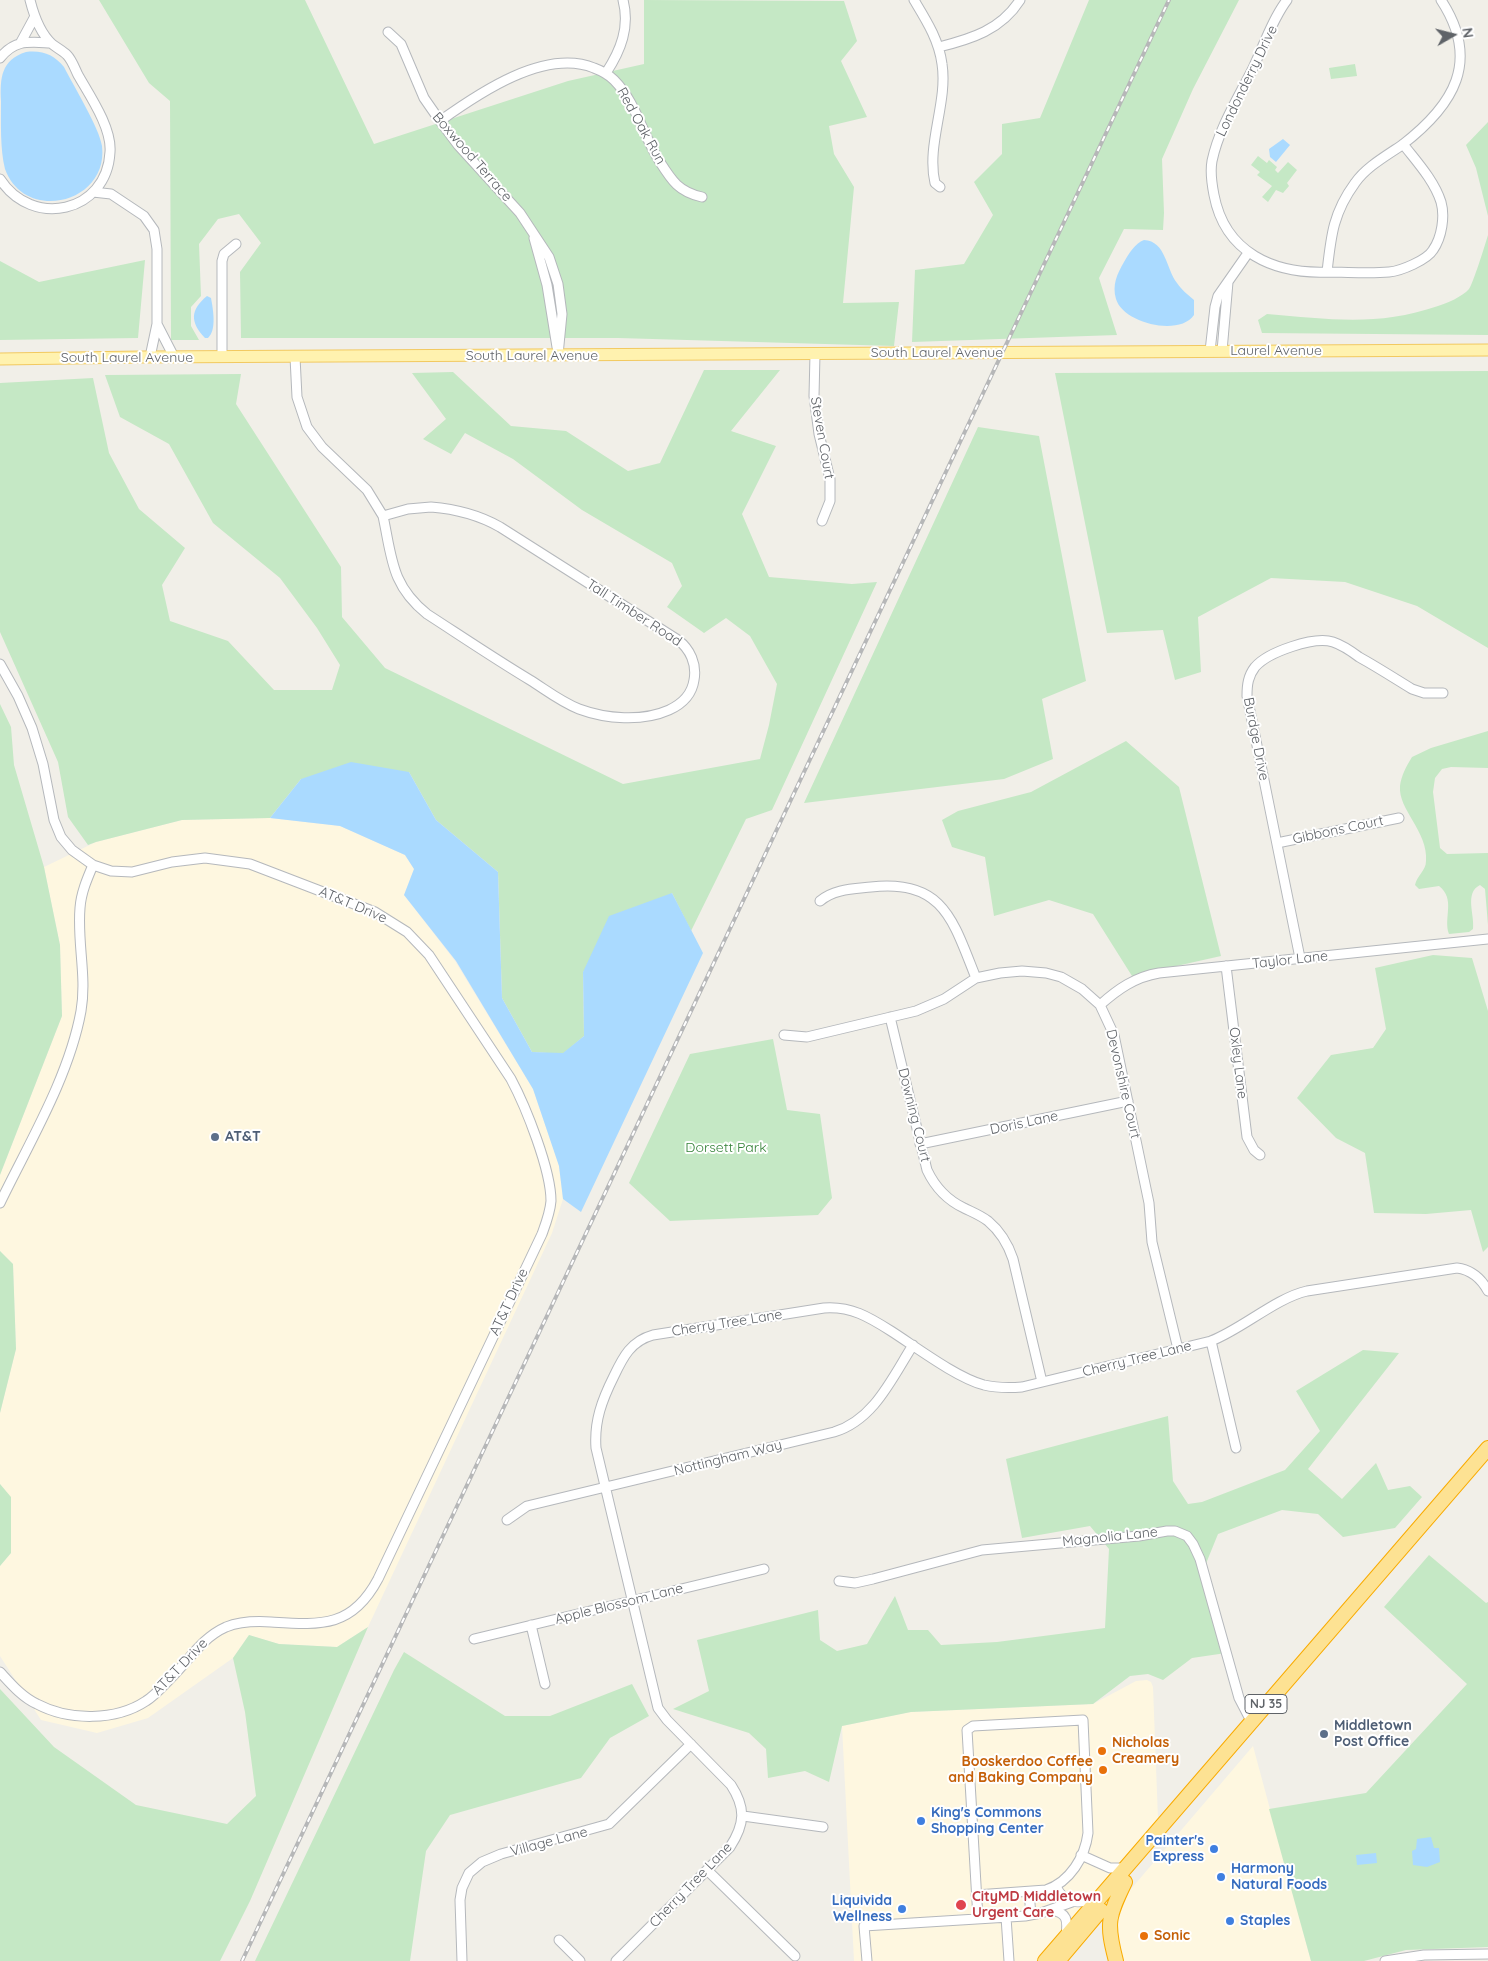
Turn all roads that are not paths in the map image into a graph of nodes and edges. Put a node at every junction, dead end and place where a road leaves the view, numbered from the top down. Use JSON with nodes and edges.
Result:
{"nodes":[{"id":1,"x":30,"y":0,"type":"edge"},
{"id":2,"x":622,"y":0,"type":"edge"},
{"id":3,"x":914,"y":0,"type":"edge"},
{"id":4,"x":1020,"y":0,"type":"edge"},
{"id":5,"x":1287,"y":0,"type":"edge"},
{"id":6,"x":1441,"y":0,"type":"edge"},
{"id":7,"x":34,"y":18,"type":"junction"},
{"id":8,"x":388,"y":32,"type":"dead end"},
{"id":9,"x":22,"y":42,"type":"junction"},
{"id":10,"x":51,"y":43,"type":"junction"},
{"id":11,"x":938,"y":47,"type":"junction"},
{"id":12,"x":0,"y":58,"type":"edge"},
{"id":13,"x":606,"y":73,"type":"junction"},
{"id":14,"x":440,"y":121,"type":"junction"},
{"id":15,"x":1403,"y":144,"type":"junction"},
{"id":16,"x":104,"y":177,"type":"junction"},
{"id":17,"x":0,"y":179,"type":"edge"},
{"id":18,"x":940,"y":187,"type":"dead end"},
{"id":19,"x":93,"y":192,"type":"junction"},
{"id":20,"x":111,"y":194,"type":"junction"},
{"id":21,"x":702,"y":197,"type":"dead end"},
{"id":22,"x":236,"y":244,"type":"dead end"},
{"id":23,"x":1248,"y":253,"type":"junction"},
{"id":24,"x":1327,"y":272,"type":"junction"},
{"id":25,"x":157,"y":324,"type":"junction"},
{"id":26,"x":1488,"y":350,"type":"edge"},
{"id":27,"x":1216,"y":351,"type":"junction"},
{"id":28,"x":1064,"y":352,"type":"joint"},
{"id":29,"x":815,"y":354,"type":"junction"},
{"id":30,"x":558,"y":355,"type":"junction"},
{"id":31,"x":150,"y":357,"type":"junction"},
{"id":32,"x":174,"y":357,"type":"junction"},
{"id":33,"x":222,"y":357,"type":"junction"},
{"id":34,"x":295,"y":357,"type":"junction"},
{"id":35,"x":0,"y":359,"type":"edge"},
{"id":36,"x":382,"y":516,"type":"junction"},
{"id":37,"x":822,"y":521,"type":"dead end"},
{"id":38,"x":0,"y":664,"type":"edge"},
{"id":39,"x":1443,"y":693,"type":"dead end"},
{"id":40,"x":1399,"y":818,"type":"dead end"},
{"id":41,"x":1277,"y":843,"type":"junction"},
{"id":42,"x":93,"y":865,"type":"junction"},
{"id":43,"x":820,"y":901,"type":"dead end"},
{"id":44,"x":1488,"y":939,"type":"edge"},
{"id":45,"x":1300,"y":958,"type":"junction"},
{"id":46,"x":1226,"y":966,"type":"junction"},
{"id":47,"x":976,"y":978,"type":"junction"},
{"id":48,"x":1100,"y":1005,"type":"junction"},
{"id":49,"x":890,"y":1017,"type":"junction"},
{"id":50,"x":784,"y":1036,"type":"dead end"},
{"id":51,"x":1128,"y":1101,"type":"junction"},
{"id":52,"x":920,"y":1144,"type":"junction"},
{"id":53,"x":1260,"y":1155,"type":"dead end"},
{"id":54,"x":0,"y":1203,"type":"edge"},
{"id":55,"x":1488,"y":1291,"type":"edge"},
{"id":56,"x":1211,"y":1341,"type":"junction"},
{"id":57,"x":913,"y":1345,"type":"junction"},
{"id":58,"x":1178,"y":1349,"type":"junction"},
{"id":59,"x":1042,"y":1382,"type":"junction"},
{"id":60,"x":1236,"y":1448,"type":"dead end"},
{"id":61,"x":1488,"y":1448,"type":"edge"},
{"id":62,"x":1488,"y":1461,"type":"edge"},
{"id":63,"x":606,"y":1487,"type":"junction"},
{"id":64,"x":507,"y":1520,"type":"dead end"},
{"id":65,"x":764,"y":1569,"type":"dead end"},
{"id":66,"x":840,"y":1581,"type":"dead end"},
{"id":67,"x":633,"y":1600,"type":"junction"},
{"id":68,"x":531,"y":1625,"type":"junction"},
{"id":69,"x":474,"y":1638,"type":"dead end"},
{"id":70,"x":0,"y":1672,"type":"edge"},
{"id":71,"x":545,"y":1684,"type":"dead end"},
{"id":72,"x":1251,"y":1721,"type":"junction"},
{"id":73,"x":691,"y":1744,"type":"junction"},
{"id":74,"x":743,"y":1816,"type":"junction"},
{"id":75,"x":823,"y":1827,"type":"dead end"},
{"id":76,"x":1081,"y":1855,"type":"junction"},
{"id":77,"x":1126,"y":1868,"type":"junction"},
{"id":78,"x":707,"y":1870,"type":"junction"},
{"id":79,"x":1125,"y":1882,"type":"junction"},
{"id":80,"x":1056,"y":1886,"type":"junction"},
{"id":81,"x":1030,"y":1892,"type":"junction"},
{"id":82,"x":976,"y":1895,"type":"junction"},
{"id":83,"x":1100,"y":1897,"type":"junction"},
{"id":84,"x":1072,"y":1902,"type":"junction"},
{"id":85,"x":1051,"y":1910,"type":"junction"},
{"id":86,"x":1031,"y":1915,"type":"junction"},
{"id":87,"x":1006,"y":1917,"type":"junction"},
{"id":88,"x":978,"y":1919,"type":"junction"},
{"id":89,"x":1066,"y":1937,"type":"junction"},
{"id":90,"x":559,"y":1940,"type":"dead end"},
{"id":91,"x":1488,"y":1954,"type":"edge"},
{"id":92,"x":795,"y":1956,"type":"dead end"},
{"id":93,"x":620,"y":1960,"type":"edge"},
{"id":94,"x":462,"y":1961,"type":"edge"},
{"id":95,"x":580,"y":1961,"type":"edge"},
{"id":96,"x":867,"y":1961,"type":"edge"},
{"id":97,"x":1009,"y":1961,"type":"edge"},
{"id":98,"x":1045,"y":1961,"type":"edge"},
{"id":99,"x":1058,"y":1961,"type":"edge"},
{"id":100,"x":1116,"y":1961,"type":"edge"},
{"id":101,"x":1385,"y":1961,"type":"edge"}],
"edges":[{"from":1,"to":7,"type":"street"},
{"from":2,"to":13,"type":"street"},
{"from":3,"to":11,"type":"street"},
{"from":4,"to":11,"type":"street"},
{"from":5,"to":23,"type":"street","name":"Londonderry Drive"},
{"from":6,"to":15,"type":"street"},
{"from":7,"to":9,"type":"street"},
{"from":7,"to":10,"type":"street"},
{"from":8,"to":14,"type":"street","name":"Boxwood Terrace"},
{"from":9,"to":10,"type":"street"},
{"from":9,"to":12,"type":"street"},
{"from":10,"to":16,"type":"street"},
{"from":11,"to":18,"type":"street"},
{"from":13,"to":14,"type":"street"},
{"from":13,"to":21,"type":"street","name":"Red Oak Run"},
{"from":14,"to":30,"type":"street","name":"Boxwood Terrace"},
{"from":15,"to":24,"type":"street"},
{"from":15,"to":24,"type":"street","name":"Londonderry Drive"},
{"from":16,"to":19,"type":"street"},
{"from":16,"to":20,"type":"street"},
{"from":17,"to":19,"type":"street"},
{"from":19,"to":20,"type":"street"},
{"from":20,"to":25,"type":"street"},
{"from":22,"to":33,"type":"street"},
{"from":23,"to":24,"type":"street","name":"Londonderry Drive"},
{"from":23,"to":27,"type":"street"},
{"from":25,"to":31,"type":"street"},
{"from":25,"to":32,"type":"street"},
{"from":26,"to":27,"type":"main road","name":"Laurel Avenue"},
{"from":27,"to":28,"type":"main road","name":"Laurel Avenue"},
{"from":28,"to":29,"type":"main road","name":"South Laurel Avenue"},
{"from":29,"to":30,"type":"main road","name":"South Laurel Avenue"},
{"from":29,"to":37,"type":"street","name":"Steven Court"},
{"from":30,"to":34,"type":"main road","name":"South Laurel Avenue"},
{"from":31,"to":32,"type":"main road","name":"South Laurel Avenue"},
{"from":31,"to":35,"type":"main road","name":"South Laurel Avenue"},
{"from":32,"to":33,"type":"main road","name":"South Laurel Avenue"},
{"from":33,"to":34,"type":"main road","name":"South Laurel Avenue"},
{"from":34,"to":36,"type":"street","name":"Tall Timber Road"},
{"from":36,"to":36,"type":"street","name":"Tall Timber Road"},
{"from":38,"to":42,"type":"street","name":"AT&T Drive"},
{"from":39,"to":41,"type":"street","name":"Burdge Drive"},
{"from":40,"to":41,"type":"street","name":"Gibbons Court"},
{"from":41,"to":45,"type":"street","name":"Burdge Drive"},
{"from":42,"to":54,"type":"street"},
{"from":42,"to":70,"type":"street","name":"AT&T Drive"},
{"from":43,"to":47,"type":"street"},
{"from":44,"to":45,"type":"street","name":"Taylor Lane"},
{"from":45,"to":46,"type":"street","name":"Taylor Lane"},
{"from":46,"to":48,"type":"street","name":"Taylor Lane"},
{"from":46,"to":53,"type":"street","name":"Oxley Lane"},
{"from":47,"to":48,"type":"street","name":"Devonshire Court"},
{"from":47,"to":49,"type":"street","name":"Devonshire Court"},
{"from":48,"to":51,"type":"street","name":"Devonshire Court"},
{"from":49,"to":50,"type":"street","name":"Devonshire Court"},
{"from":49,"to":52,"type":"street","name":"Downing Court"},
{"from":51,"to":52,"type":"street","name":"Doris Lane"},
{"from":51,"to":58,"type":"street","name":"Devonshire Court"},
{"from":52,"to":59,"type":"street","name":"Downing Court"},
{"from":55,"to":56,"type":"street","name":"Cherry Tree Lane"},
{"from":56,"to":58,"type":"street","name":"Cherry Tree Lane"},
{"from":56,"to":60,"type":"street"},
{"from":57,"to":59,"type":"street","name":"Cherry Tree Lane"},
{"from":57,"to":63,"type":"street","name":"Nottingham Way"},
{"from":57,"to":63,"type":"street","name":"Cherry Tree Lane"},
{"from":58,"to":59,"type":"street","name":"Cherry Tree Lane"},
{"from":61,"to":72,"type":"highway","number":"NJ 35"},
{"from":62,"to":79,"type":"highway","number":"NJ 35"},
{"from":63,"to":64,"type":"street","name":"Nottingham Way"},
{"from":63,"to":67,"type":"street","name":"Cherry Tree Lane"},
{"from":65,"to":67,"type":"street","name":"Apple Blossom Lane"},
{"from":66,"to":72,"type":"street","name":"Magnolia Lane"},
{"from":67,"to":68,"type":"street","name":"Apple Blossom Lane"},
{"from":67,"to":73,"type":"street","name":"Cherry Tree Lane"},
{"from":68,"to":69,"type":"street","name":"Apple Blossom Lane"},
{"from":68,"to":71,"type":"street"},
{"from":72,"to":77,"type":"highway","number":"NJ 35"},
{"from":73,"to":74,"type":"street","name":"Cherry Tree Lane"},
{"from":73,"to":94,"type":"street","name":"Village Lane"},
{"from":74,"to":75,"type":"street"},
{"from":74,"to":78,"type":"street","name":"Cherry Tree Lane"},
{"from":76,"to":77,"type":"street"},
{"from":76,"to":80,"type":"street"},
{"from":76,"to":82,"type":"street"},
{"from":77,"to":83,"type":"highway","number":"NJ 35"},
{"from":78,"to":92,"type":"street"},
{"from":78,"to":93,"type":"street","name":"Cherry Tree Lane"},
{"from":79,"to":99,"type":"highway","number":"NJ 35"},
{"from":79,"to":100,"type":"highway"},
{"from":80,"to":81,"type":"street"},
{"from":80,"to":84,"type":"street"},
{"from":81,"to":82,"type":"street"},
{"from":81,"to":86,"type":"street"},
{"from":82,"to":88,"type":"street"},
{"from":83,"to":84,"type":"street"},
{"from":83,"to":89,"type":"highway","number":"NJ 35"},
{"from":84,"to":85,"type":"street"},
{"from":85,"to":86,"type":"street"},
{"from":85,"to":89,"type":"street"},
{"from":86,"to":87,"type":"street"},
{"from":87,"to":88,"type":"street"},
{"from":87,"to":97,"type":"street"},
{"from":88,"to":96,"type":"street"},
{"from":89,"to":98,"type":"highway","number":"NJ 35"},
{"from":90,"to":95,"type":"street"},
{"from":91,"to":101,"type":"street"}]}
